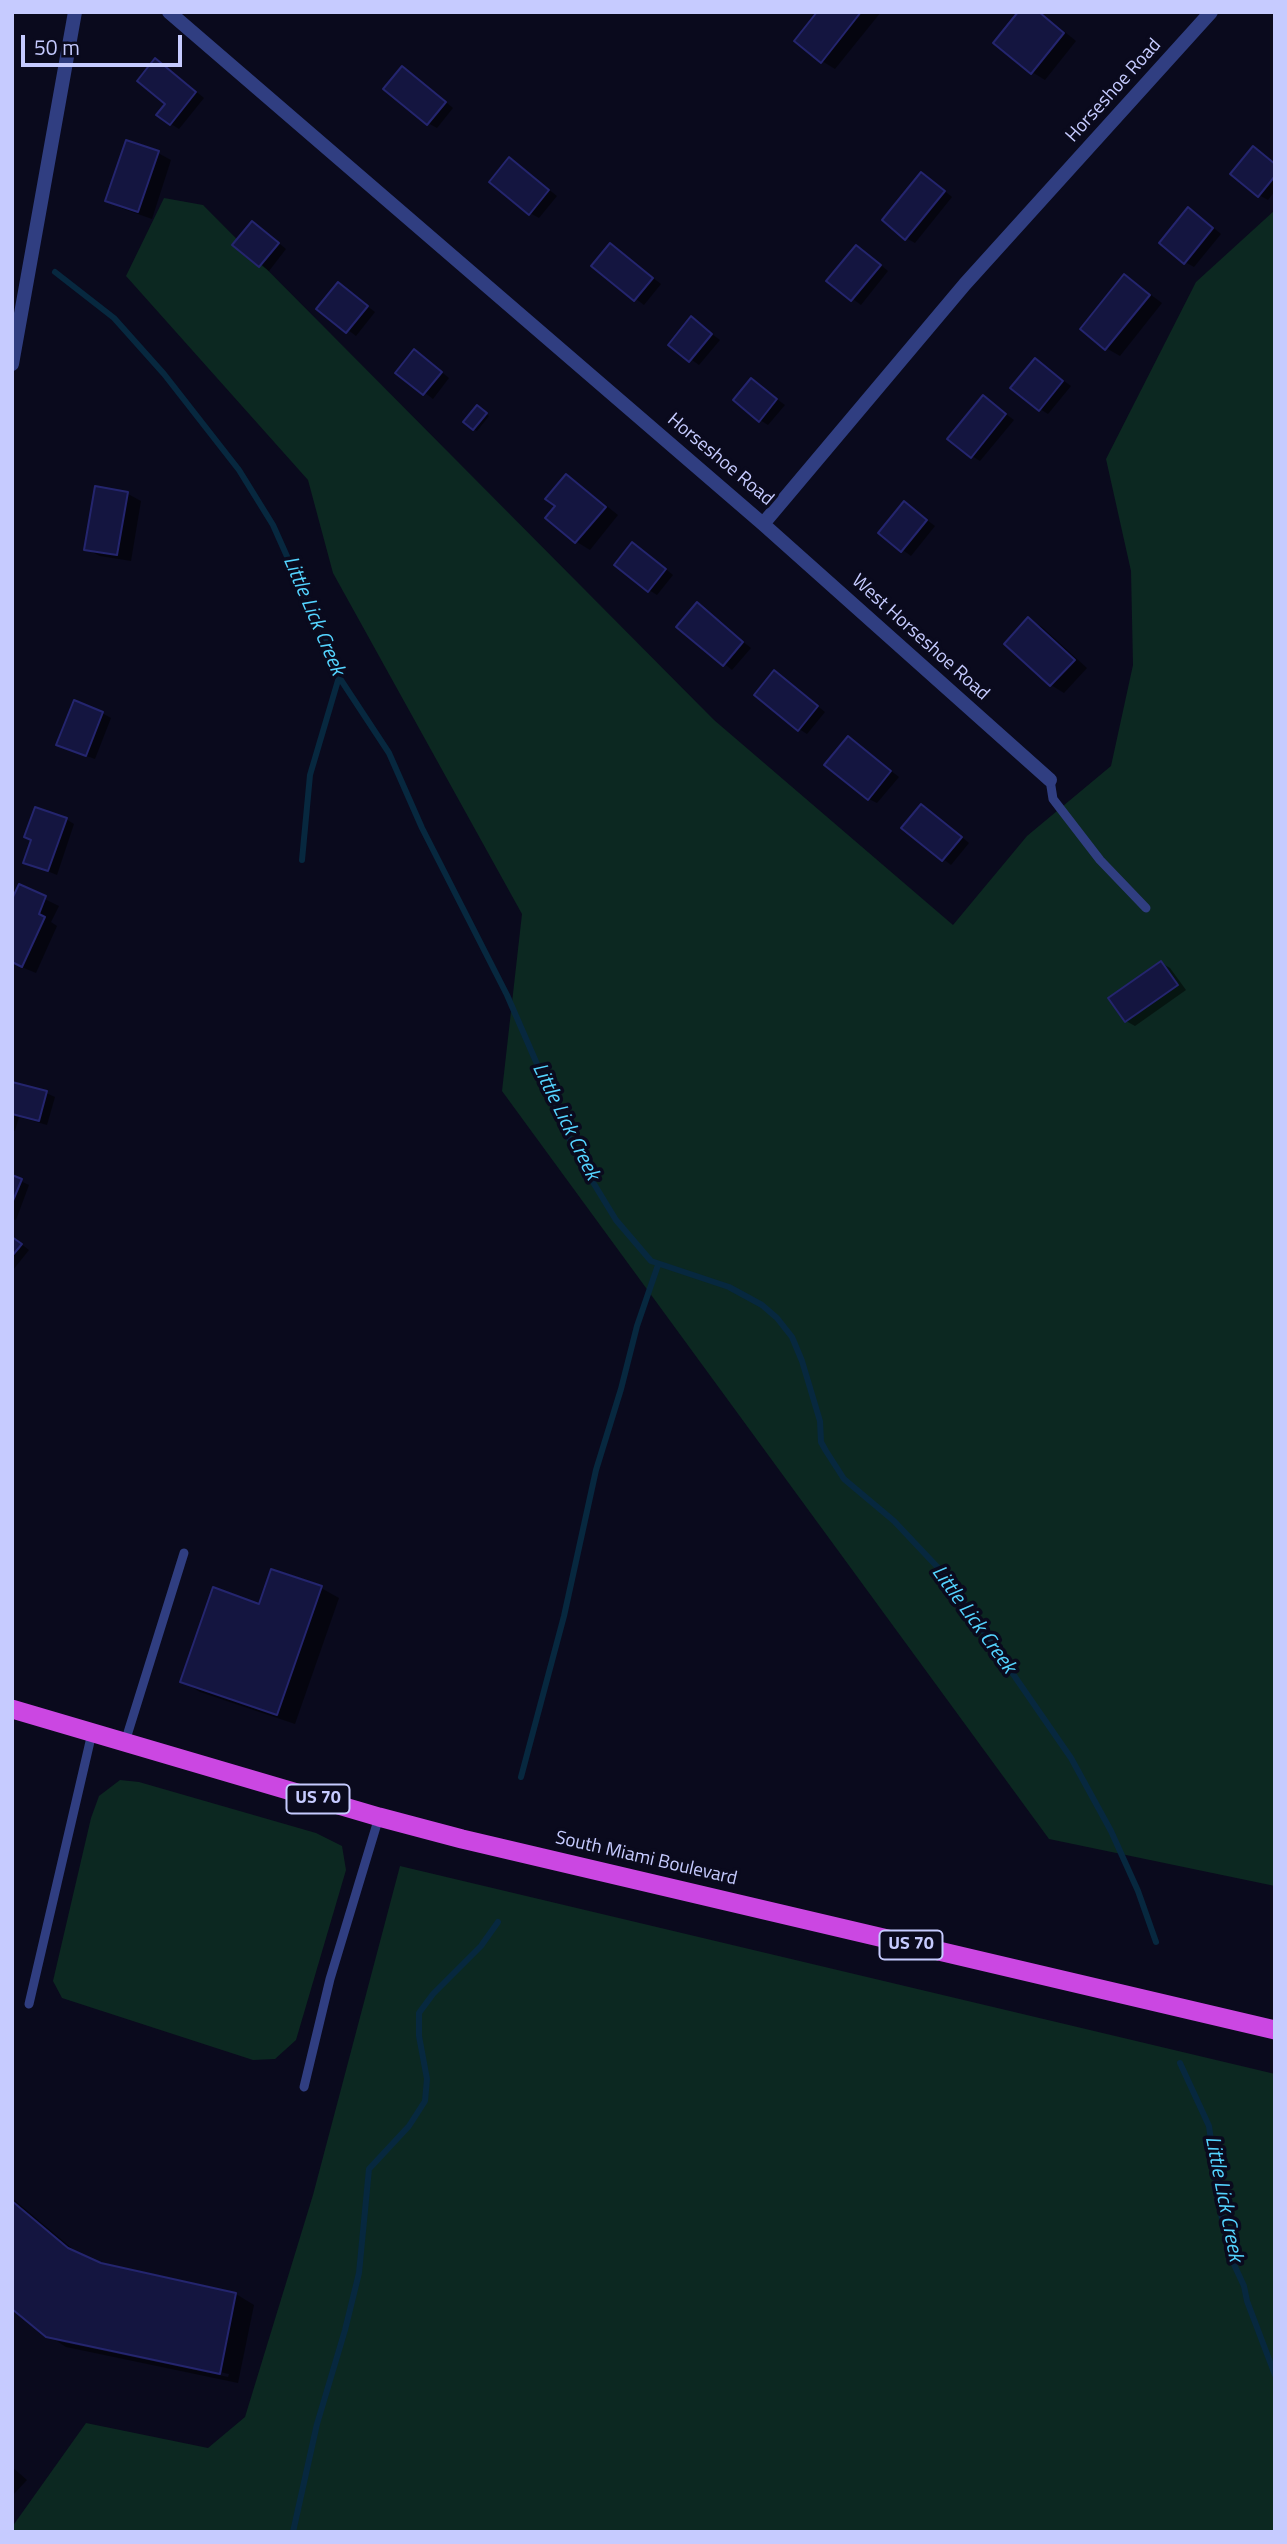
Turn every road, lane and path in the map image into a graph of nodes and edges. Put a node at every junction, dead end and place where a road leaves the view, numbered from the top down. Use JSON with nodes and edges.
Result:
{"nodes":[{"id":1,"x":75,"y":12,"type":"edge"},
{"id":2,"x":169,"y":12,"type":"edge"},
{"id":3,"x":1210,"y":12,"type":"edge"},
{"id":4,"x":12,"y":364,"type":"edge"},
{"id":5,"x":763,"y":524,"type":"junction"},
{"id":6,"x":1050,"y":780,"type":"joint"},
{"id":7,"x":1146,"y":908,"type":"dead end"},
{"id":8,"x":184,"y":1553,"type":"dead end"},
{"id":9,"x":12,"y":1709,"type":"edge"},
{"id":10,"x":92,"y":1733,"type":"junction"},
{"id":11,"x":124,"y":1742,"type":"junction"},
{"id":12,"x":379,"y":1816,"type":"junction"},
{"id":13,"x":29,"y":2004,"type":"dead end"},
{"id":14,"x":1275,"y":2030,"type":"edge"},
{"id":15,"x":304,"y":2087,"type":"dead end"}],
"edges":[{"from":1,"to":4,"type":"street"},
{"from":2,"to":5,"type":"street","name":"Horseshoe Road"},
{"from":3,"to":5,"type":"street","name":"Horseshoe Road"},
{"from":5,"to":6,"type":"street","name":"West Horseshoe Road"},
{"from":6,"to":7,"type":"lane"},
{"from":8,"to":11,"type":"lane"},
{"from":9,"to":10,"type":"highway","name":"South Miami Boulevard","number":"US 70"},
{"from":10,"to":11,"type":"highway","name":"South Miami Boulevard","number":"US 70"},
{"from":10,"to":13,"type":"lane"},
{"from":11,"to":12,"type":"highway","name":"South Miami Boulevard","number":"US 70"},
{"from":12,"to":14,"type":"highway","name":"South Miami Boulevard","number":"US 70"},
{"from":12,"to":15,"type":"lane"}]}
